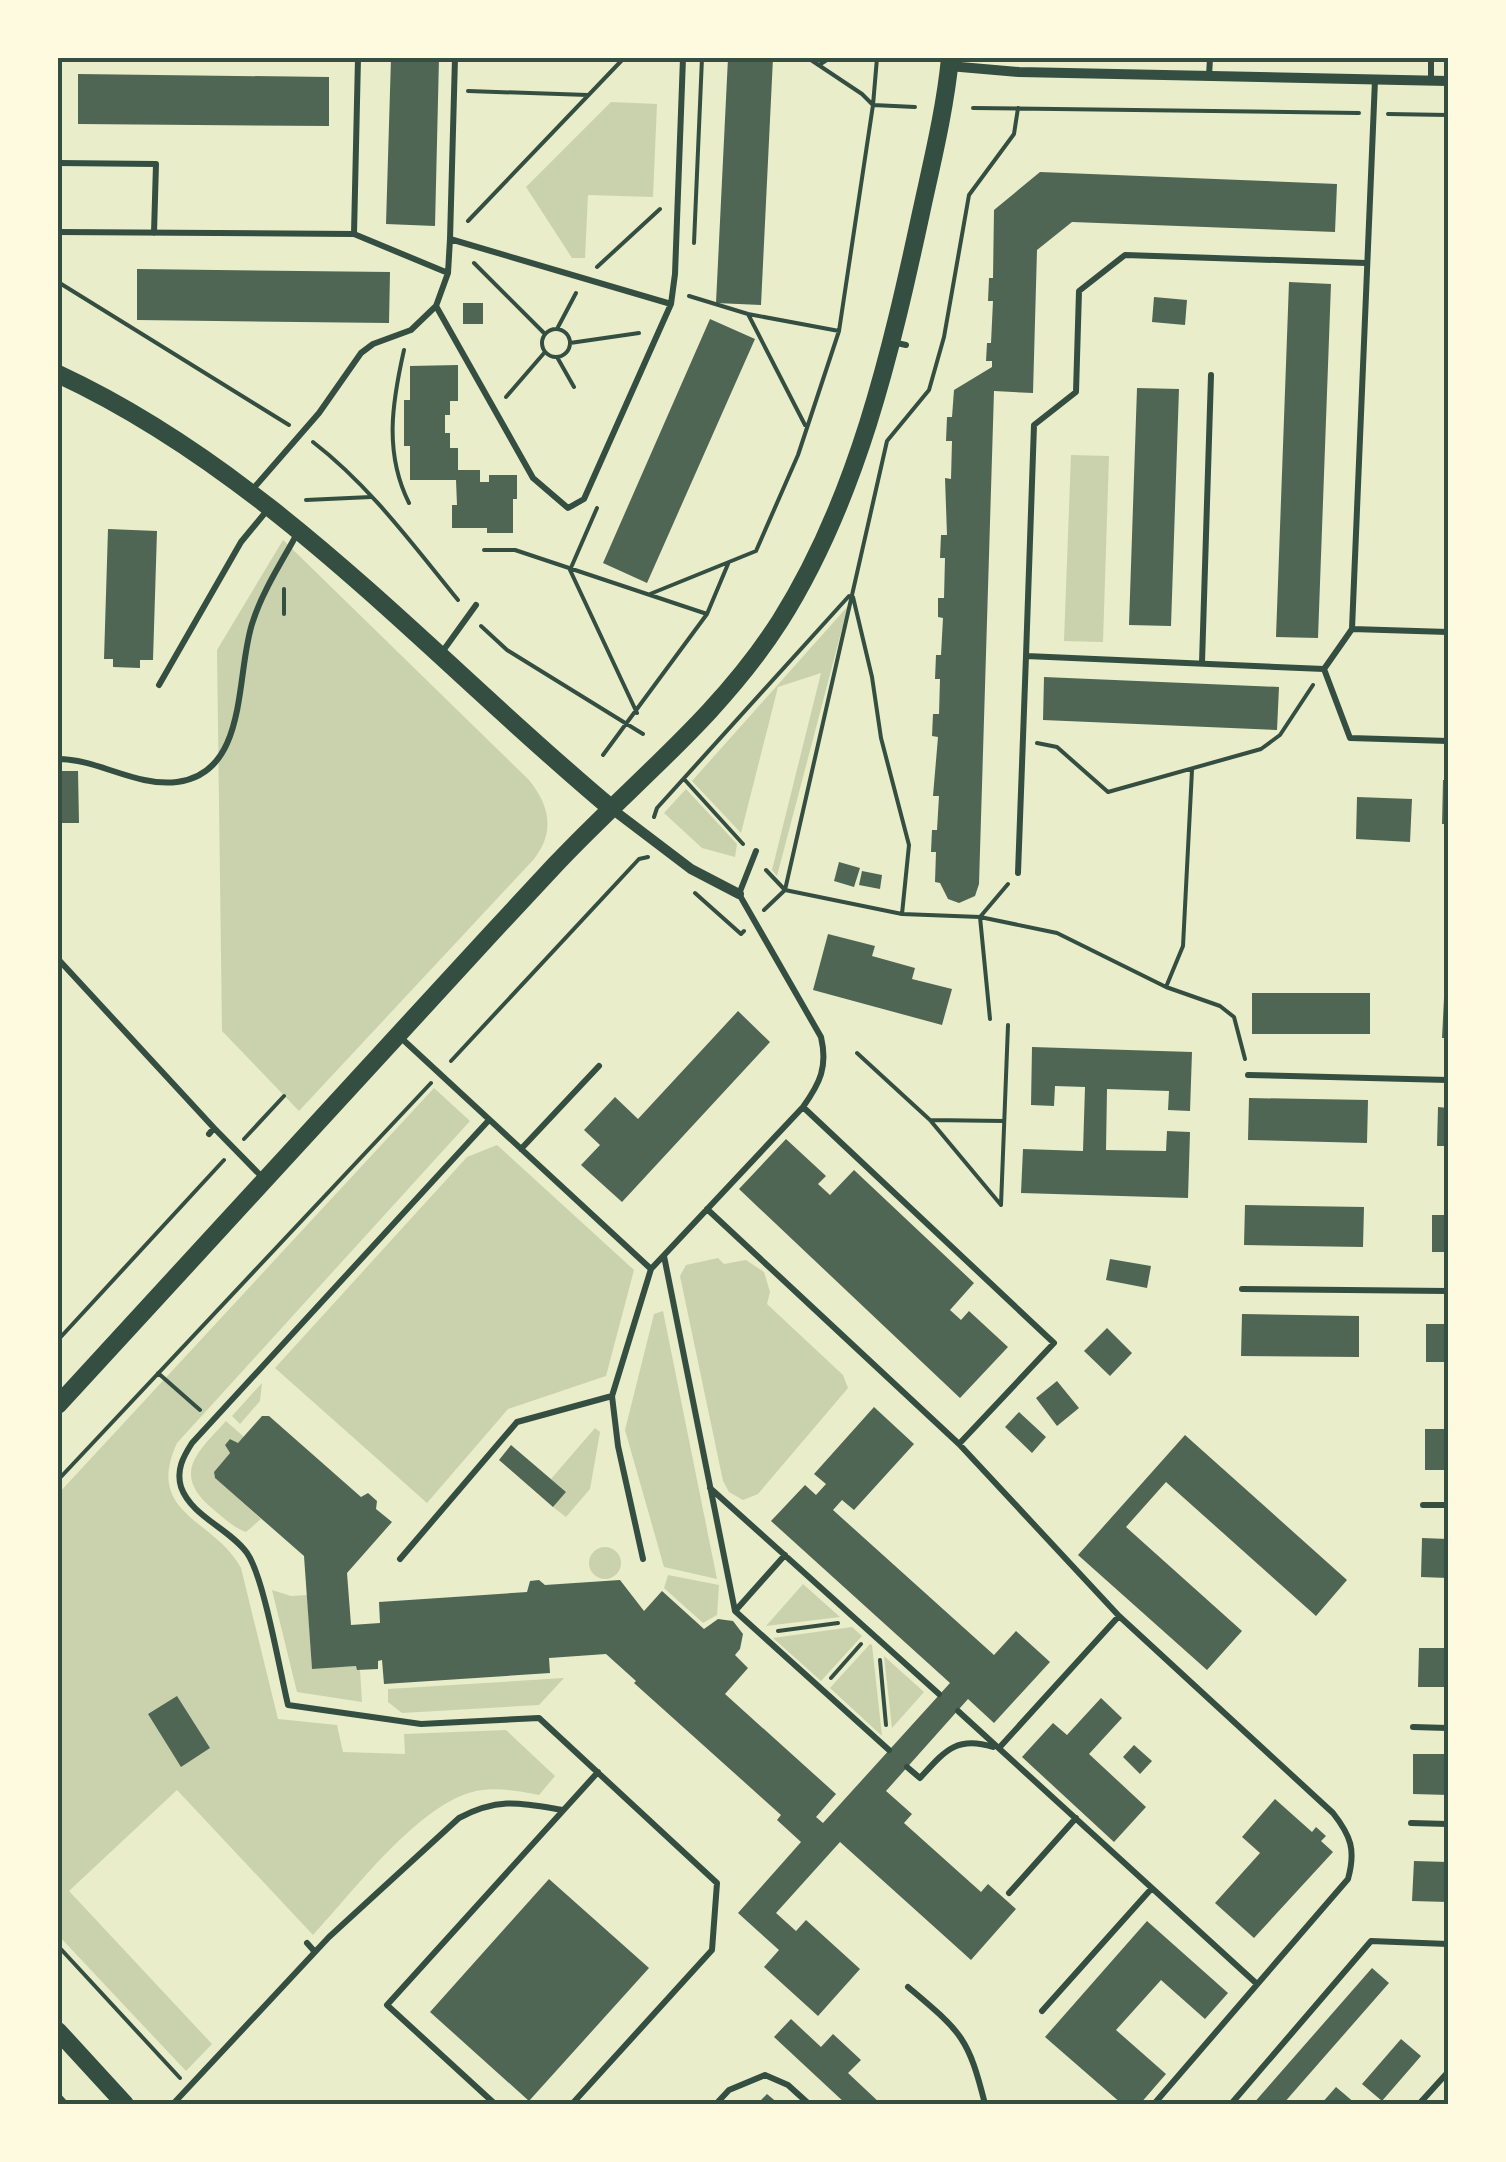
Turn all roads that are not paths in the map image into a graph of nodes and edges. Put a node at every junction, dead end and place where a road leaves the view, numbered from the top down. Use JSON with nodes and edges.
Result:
{"nodes":[{"id":1,"x":358,"y":58,"type":"edge"},
{"id":2,"x":455,"y":58,"type":"edge"},
{"id":3,"x":684,"y":58,"type":"edge"},
{"id":4,"x":1210,"y":58,"type":"edge"},
{"id":5,"x":1431,"y":58,"type":"edge"},
{"id":6,"x":949,"y":62,"type":"edge"},
{"id":7,"x":1209,"y":76,"type":"junction"},
{"id":8,"x":1375,"y":80,"type":"junction"},
{"id":9,"x":1430,"y":81,"type":"junction"},
{"id":10,"x":1448,"y":81,"type":"edge"},
{"id":11,"x":58,"y":163,"type":"edge"},
{"id":12,"x":58,"y":232,"type":"edge"},
{"id":13,"x":154,"y":232,"type":"junction"},
{"id":14,"x":354,"y":234,"type":"junction"},
{"id":15,"x":450,"y":239,"type":"junction"},
{"id":16,"x":1366,"y":262,"type":"junction"},
{"id":17,"x":448,"y":273,"type":"junction"},
{"id":18,"x":671,"y":304,"type":"junction"},
{"id":19,"x":436,"y":306,"type":"junction"},
{"id":20,"x":58,"y":374,"type":"edge"},
{"id":21,"x":1212,"y":375,"type":"dead end"},
{"id":22,"x":252,"y":491,"type":"junction"},
{"id":23,"x":270,"y":507,"type":"junction"},
{"id":24,"x":298,"y":530,"type":"junction"},
{"id":25,"x":476,"y":605,"type":"dead end"},
{"id":26,"x":1352,"y":629,"type":"junction"},
{"id":27,"x":1448,"y":632,"type":"edge"},
{"id":28,"x":440,"y":656,"type":"junction"},
{"id":29,"x":1026,"y":656,"type":"junction"},
{"id":30,"x":1202,"y":664,"type":"junction"},
{"id":31,"x":1324,"y":669,"type":"junction"},
{"id":32,"x":159,"y":684,"type":"dead end"},
{"id":33,"x":1448,"y":741,"type":"edge"},
{"id":34,"x":58,"y":760,"type":"edge"},
{"id":35,"x":612,"y":809,"type":"junction"},
{"id":36,"x":756,"y":854,"type":"road end"},
{"id":37,"x":1018,"y":873,"type":"road end"},
{"id":38,"x":738,"y":894,"type":"junction"},
{"id":39,"x":58,"y":959,"type":"edge"},
{"id":40,"x":398,"y":1035,"type":"junction"},
{"id":41,"x":599,"y":1066,"type":"dead end"},
{"id":42,"x":1248,"y":1076,"type":"road end"},
{"id":43,"x":1448,"y":1080,"type":"edge"},
{"id":44,"x":803,"y":1107,"type":"junction"},
{"id":45,"x":489,"y":1120,"type":"junction"},
{"id":46,"x":521,"y":1149,"type":"junction"},
{"id":47,"x":265,"y":1180,"type":"junction"},
{"id":48,"x":707,"y":1209,"type":"junction"},
{"id":49,"x":664,"y":1255,"type":"junction"},
{"id":50,"x":651,"y":1269,"type":"junction"},
{"id":51,"x":1242,"y":1288,"type":"dead end"},
{"id":52,"x":1448,"y":1290,"type":"edge"},
{"id":53,"x":612,"y":1396,"type":"junction"},
{"id":54,"x":58,"y":1405,"type":"edge"},
{"id":55,"x":960,"y":1444,"type":"junction"},
{"id":56,"x":710,"y":1488,"type":"junction"},
{"id":57,"x":1423,"y":1505,"type":"dead end"},
{"id":58,"x":1448,"y":1506,"type":"edge"},
{"id":59,"x":785,"y":1555,"type":"junction"},
{"id":60,"x":400,"y":1560,"type":"dead end"},
{"id":61,"x":643,"y":1560,"type":"dead end"},
{"id":62,"x":735,"y":1611,"type":"junction"},
{"id":63,"x":1119,"y":1616,"type":"junction"},
{"id":64,"x":940,"y":1694,"type":"dead end"},
{"id":65,"x":958,"y":1711,"type":"dead end"},
{"id":66,"x":1412,"y":1728,"type":"dead end"},
{"id":67,"x":1448,"y":1728,"type":"edge"},
{"id":68,"x":999,"y":1748,"type":"junction"},
{"id":69,"x":889,"y":1750,"type":"road end"},
{"id":70,"x":908,"y":1767,"type":"dead end"},
{"id":71,"x":598,"y":1772,"type":"junction"},
{"id":72,"x":563,"y":1810,"type":"junction"},
{"id":73,"x":1076,"y":1818,"type":"junction"},
{"id":74,"x":1412,"y":1823,"type":"dead end"},
{"id":75,"x":1448,"y":1824,"type":"edge"},
{"id":76,"x":1152,"y":1888,"type":"junction"},
{"id":77,"x":1009,"y":1892,"type":"dead end"},
{"id":78,"x":306,"y":1942,"type":"dead end"},
{"id":79,"x":1448,"y":1944,"type":"edge"},
{"id":80,"x":315,"y":1952,"type":"junction"},
{"id":81,"x":270,"y":1982,"type":"dead end"},
{"id":82,"x":1256,"y":1984,"type":"junction"},
{"id":83,"x":908,"y":1987,"type":"dead end"},
{"id":84,"x":279,"y":1990,"type":"junction"},
{"id":85,"x":1042,"y":2012,"type":"dead end"},
{"id":86,"x":225,"y":2030,"type":"dead end"},
{"id":87,"x":58,"y":2031,"type":"edge"},
{"id":88,"x":234,"y":2039,"type":"junction"},
{"id":89,"x":1448,"y":2072,"type":"edge"},
{"id":90,"x":125,"y":2104,"type":"edge"},
{"id":91,"x":173,"y":2104,"type":"edge"},
{"id":92,"x":496,"y":2104,"type":"edge"},
{"id":93,"x":572,"y":2104,"type":"edge"},
{"id":94,"x":716,"y":2104,"type":"edge"},
{"id":95,"x":809,"y":2104,"type":"edge"},
{"id":96,"x":985,"y":2104,"type":"edge"},
{"id":97,"x":1154,"y":2104,"type":"edge"},
{"id":98,"x":1231,"y":2104,"type":"edge"},
{"id":99,"x":1418,"y":2104,"type":"edge"}],
"edges":[{"from":1,"to":14,"type":"lane"},
{"from":2,"to":15,"type":"lane"},
{"from":3,"to":18,"type":"lane"},
{"from":4,"to":7,"type":"lane"},
{"from":5,"to":9,"type":"lane"},
{"from":6,"to":7,"type":"street"},
{"from":6,"to":35,"type":"main road"},
{"from":7,"to":8,"type":"street"},
{"from":8,"to":9,"type":"street"},
{"from":8,"to":16,"type":"lane"},
{"from":9,"to":10,"type":"street"},
{"from":11,"to":13,"type":"lane"},
{"from":12,"to":13,"type":"lane"},
{"from":13,"to":14,"type":"lane"},
{"from":14,"to":17,"type":"lane"},
{"from":15,"to":17,"type":"lane"},
{"from":15,"to":18,"type":"lane"},
{"from":16,"to":26,"type":"lane"},
{"from":16,"to":29,"type":"lane"},
{"from":17,"to":19,"type":"lane"},
{"from":18,"to":19,"type":"lane"},
{"from":19,"to":22,"type":"lane"},
{"from":20,"to":22,"type":"main road"},
{"from":21,"to":30,"type":"lane"},
{"from":22,"to":23,"type":"main road"},
{"from":23,"to":24,"type":"main road"},
{"from":23,"to":32,"type":"lane"},
{"from":24,"to":28,"type":"main road"},
{"from":24,"to":34,"type":"lane"},
{"from":25,"to":28,"type":"lane"},
{"from":26,"to":27,"type":"lane"},
{"from":26,"to":31,"type":"lane"},
{"from":28,"to":35,"type":"main road"},
{"from":29,"to":30,"type":"lane"},
{"from":29,"to":37,"type":"lane"},
{"from":30,"to":31,"type":"lane"},
{"from":31,"to":33,"type":"lane"},
{"from":35,"to":38,"type":"street"},
{"from":35,"to":40,"type":"main road"},
{"from":36,"to":38,"type":"lane"},
{"from":38,"to":44,"type":"lane"},
{"from":39,"to":47,"type":"lane"},
{"from":40,"to":45,"type":"lane"},
{"from":40,"to":47,"type":"main road"},
{"from":41,"to":46,"type":"lane"},
{"from":42,"to":43,"type":"lane"},
{"from":44,"to":48,"type":"lane"},
{"from":44,"to":55,"type":"lane"},
{"from":45,"to":46,"type":"lane"},
{"from":45,"to":71,"type":"lane"},
{"from":46,"to":50,"type":"lane"},
{"from":47,"to":54,"type":"main road"},
{"from":48,"to":49,"type":"lane"},
{"from":48,"to":55,"type":"lane"},
{"from":49,"to":50,"type":"lane"},
{"from":49,"to":56,"type":"lane"},
{"from":50,"to":53,"type":"lane"},
{"from":51,"to":52,"type":"lane"},
{"from":53,"to":60,"type":"lane"},
{"from":53,"to":61,"type":"lane"},
{"from":55,"to":63,"type":"lane"},
{"from":56,"to":59,"type":"lane"},
{"from":56,"to":62,"type":"lane"},
{"from":57,"to":58,"type":"lane"},
{"from":59,"to":62,"type":"lane"},
{"from":59,"to":64,"type":"lane"},
{"from":62,"to":69,"type":"lane"},
{"from":63,"to":68,"type":"lane"},
{"from":63,"to":82,"type":"lane"},
{"from":65,"to":68,"type":"lane"},
{"from":66,"to":67,"type":"lane"},
{"from":68,"to":70,"type":"lane"},
{"from":68,"to":73,"type":"lane"},
{"from":71,"to":72,"type":"lane"},
{"from":71,"to":93,"type":"lane"},
{"from":72,"to":80,"type":"lane"},
{"from":72,"to":92,"type":"lane"},
{"from":73,"to":76,"type":"lane"},
{"from":73,"to":77,"type":"lane"},
{"from":74,"to":75,"type":"lane"},
{"from":76,"to":82,"type":"lane"},
{"from":76,"to":85,"type":"lane"},
{"from":78,"to":80,"type":"lane"},
{"from":79,"to":98,"type":"lane"},
{"from":80,"to":84,"type":"lane"},
{"from":81,"to":84,"type":"lane"},
{"from":82,"to":97,"type":"lane"},
{"from":83,"to":96,"type":"lane"},
{"from":84,"to":88,"type":"lane"},
{"from":86,"to":88,"type":"lane"},
{"from":87,"to":90,"type":"main road"},
{"from":88,"to":91,"type":"lane"},
{"from":89,"to":99,"type":"lane"},
{"from":94,"to":95,"type":"lane"}]}
